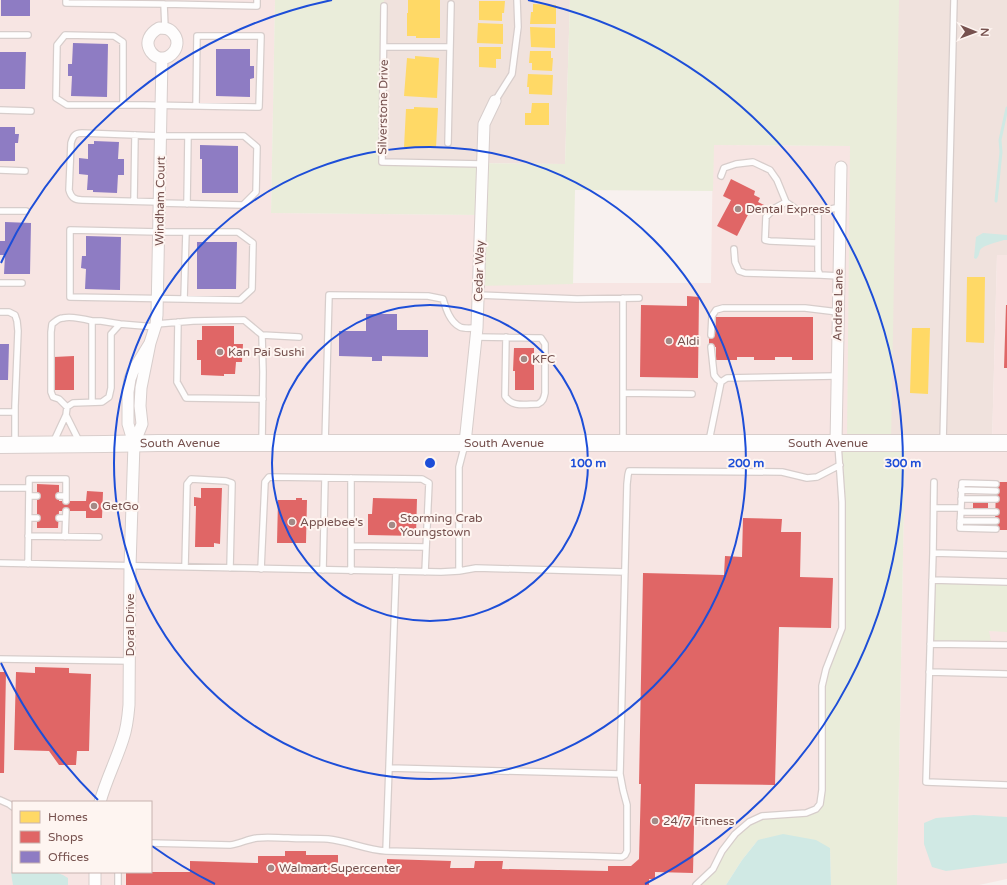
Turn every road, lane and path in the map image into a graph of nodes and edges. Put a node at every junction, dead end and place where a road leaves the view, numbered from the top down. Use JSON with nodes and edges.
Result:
{"nodes":[{"id":1,"x":66,"y":0,"type":"edge"},
{"id":2,"x":257,"y":0,"type":"edge"},
{"id":3,"x":517,"y":0,"type":"edge"},
{"id":4,"x":954,"y":0,"type":"edge"},
{"id":5,"x":164,"y":4,"type":"junction"},
{"id":6,"x":451,"y":4,"type":"dead end"},
{"id":7,"x":384,"y":6,"type":"dead end"},
{"id":8,"x":165,"y":28,"type":"junction"},
{"id":9,"x":0,"y":35,"type":"edge"},
{"id":10,"x":28,"y":35,"type":"dead end"},
{"id":11,"x":384,"y":47,"type":"junction"},
{"id":12,"x":450,"y":47,"type":"junction"},
{"id":13,"x":162,"y":58,"type":"junction"},
{"id":14,"x":496,"y":101,"type":"joint"},
{"id":15,"x":123,"y":105,"type":"junction"},
{"id":16,"x":162,"y":105,"type":"junction"},
{"id":17,"x":196,"y":106,"type":"junction"},
{"id":18,"x":0,"y":110,"type":"edge"},
{"id":19,"x":31,"y":111,"type":"dead end"},
{"id":20,"x":135,"y":135,"type":"junction"},
{"id":21,"x":161,"y":136,"type":"junction"},
{"id":22,"x":188,"y":136,"type":"junction"},
{"id":23,"x":448,"y":143,"type":"dead end"},
{"id":24,"x":482,"y":164,"type":"junction"},
{"id":25,"x":841,"y":167,"type":"dead end"},
{"id":26,"x":0,"y":170,"type":"edge"},
{"id":27,"x":25,"y":171,"type":"dead end"},
{"id":28,"x":721,"y":176,"type":"dead end"},
{"id":29,"x":134,"y":201,"type":"junction"},
{"id":30,"x":786,"y":202,"type":"junction"},
{"id":31,"x":160,"y":203,"type":"junction"},
{"id":32,"x":187,"y":204,"type":"junction"},
{"id":33,"x":840,"y":207,"type":"junction"},
{"id":34,"x":0,"y":211,"type":"edge"},
{"id":35,"x":26,"y":211,"type":"dead end"},
{"id":36,"x":818,"y":212,"type":"junction"},
{"id":37,"x":159,"y":232,"type":"junction"},
{"id":38,"x":186,"y":232,"type":"junction"},
{"id":39,"x":818,"y":243,"type":"junction"},
{"id":40,"x":734,"y":249,"type":"dead end"},
{"id":41,"x":820,"y":275,"type":"junction"},
{"id":42,"x":839,"y":276,"type":"junction"},
{"id":43,"x":0,"y":283,"type":"edge"},
{"id":44,"x":22,"y":283,"type":"dead end"},
{"id":45,"x":478,"y":295,"type":"junction"},
{"id":46,"x":623,"y":298,"type":"junction"},
{"id":47,"x":639,"y":298,"type":"dead end"},
{"id":48,"x":158,"y":299,"type":"junction"},
{"id":49,"x":184,"y":299,"type":"junction"},
{"id":50,"x":0,"y":312,"type":"edge"},
{"id":51,"x":838,"y":312,"type":"junction"},
{"id":52,"x":92,"y":321,"type":"junction"},
{"id":53,"x":178,"y":322,"type":"junction"},
{"id":54,"x":120,"y":324,"type":"junction"},
{"id":55,"x":156,"y":325,"type":"junction"},
{"id":56,"x":477,"y":332,"type":"junction"},
{"id":57,"x":711,"y":335,"type":"dead end"},
{"id":58,"x":262,"y":336,"type":"junction"},
{"id":59,"x":298,"y":337,"type":"dead end"},
{"id":60,"x":506,"y":337,"type":"junction"},
{"id":61,"x":711,"y":347,"type":"dead end"},
{"id":62,"x":837,"y":376,"type":"junction"},
{"id":63,"x":721,"y":382,"type":"junction"},
{"id":64,"x":623,"y":393,"type":"junction"},
{"id":65,"x":692,"y":394,"type":"dead end"},
{"id":66,"x":263,"y":399,"type":"junction"},
{"id":67,"x":92,"y":402,"type":"junction"},
{"id":68,"x":67,"y":407,"type":"junction"},
{"id":69,"x":0,"y":412,"type":"edge"},
{"id":70,"x":15,"y":412,"type":"junction"},
{"id":71,"x":66,"y":415,"type":"junction"},
{"id":72,"x":262,"y":443,"type":"junction"},
{"id":73,"x":325,"y":443,"type":"junction"},
{"id":74,"x":465,"y":443,"type":"junction"},
{"id":75,"x":623,"y":443,"type":"junction"},
{"id":76,"x":709,"y":443,"type":"junction"},
{"id":77,"x":837,"y":443,"type":"junction"},
{"id":78,"x":943,"y":443,"type":"junction"},
{"id":79,"x":1007,"y":443,"type":"edge"},
{"id":80,"x":134,"y":444,"type":"junction"},
{"id":81,"x":8,"y":445,"type":"edge"},
{"id":82,"x":53,"y":445,"type":"junction"},
{"id":83,"x":81,"y":445,"type":"junction"},
{"id":84,"x":840,"y":465,"type":"junction"},
{"id":85,"x":325,"y":478,"type":"junction"},
{"id":86,"x":352,"y":478,"type":"junction"},
{"id":87,"x":934,"y":482,"type":"dead end"},
{"id":88,"x":996,"y":484,"type":"dead end"},
{"id":89,"x":0,"y":488,"type":"edge"},
{"id":90,"x":29,"y":488,"type":"junction"},
{"id":91,"x":962,"y":490,"type":"junction"},
{"id":92,"x":996,"y":491,"type":"dead end"},
{"id":93,"x":29,"y":496,"type":"junction"},
{"id":94,"x":37,"y":496,"type":"dead end"},
{"id":95,"x":59,"y":496,"type":"dead end"},
{"id":96,"x":961,"y":499,"type":"junction"},
{"id":97,"x":996,"y":499,"type":"dead end"},
{"id":98,"x":934,"y":508,"type":"junction"},
{"id":99,"x":961,"y":510,"type":"junction"},
{"id":100,"x":66,"y":511,"type":"dead end"},
{"id":101,"x":996,"y":512,"type":"dead end"},
{"id":102,"x":29,"y":518,"type":"junction"},
{"id":103,"x":37,"y":518,"type":"dead end"},
{"id":104,"x":59,"y":518,"type":"dead end"},
{"id":105,"x":65,"y":518,"type":"junction"},
{"id":106,"x":960,"y":521,"type":"junction"},
{"id":107,"x":996,"y":521,"type":"dead end"},
{"id":108,"x":996,"y":529,"type":"dead end"},
{"id":109,"x":28,"y":536,"type":"junction"},
{"id":110,"x":65,"y":537,"type":"junction"},
{"id":111,"x":99,"y":537,"type":"dead end"},
{"id":112,"x":351,"y":546,"type":"junction"},
{"id":113,"x":426,"y":547,"type":"junction"},
{"id":114,"x":933,"y":554,"type":"junction"},
{"id":115,"x":1007,"y":555,"type":"edge"},
{"id":116,"x":0,"y":564,"type":"edge"},
{"id":117,"x":28,"y":564,"type":"junction"},
{"id":118,"x":130,"y":566,"type":"junction"},
{"id":119,"x":185,"y":567,"type":"junction"},
{"id":120,"x":230,"y":568,"type":"junction"},
{"id":121,"x":261,"y":569,"type":"junction"},
{"id":122,"x":323,"y":570,"type":"junction"},
{"id":123,"x":351,"y":570,"type":"junction"},
{"id":124,"x":396,"y":571,"type":"junction"},
{"id":125,"x":459,"y":571,"type":"junction"},
{"id":126,"x":425,"y":572,"type":"junction"},
{"id":127,"x":625,"y":572,"type":"junction"},
{"id":128,"x":932,"y":580,"type":"junction"},
{"id":129,"x":1007,"y":582,"type":"edge"},
{"id":130,"x":930,"y":644,"type":"junction"},
{"id":131,"x":1007,"y":645,"type":"edge"},
{"id":132,"x":0,"y":659,"type":"edge"},
{"id":133,"x":130,"y":660,"type":"junction"},
{"id":134,"x":929,"y":672,"type":"junction"},
{"id":135,"x":1007,"y":674,"type":"edge"},
{"id":136,"x":389,"y":768,"type":"junction"},
{"id":137,"x":620,"y":774,"type":"junction"},
{"id":138,"x":1007,"y":785,"type":"edge"},
{"id":139,"x":0,"y":800,"type":"edge"},
{"id":140,"x":100,"y":801,"type":"edge"},
{"id":141,"x":12,"y":806,"type":"edge"},
{"id":142,"x":152,"y":843,"type":"edge"},
{"id":143,"x":386,"y":851,"type":"junction"},
{"id":144,"x":95,"y":873,"type":"edge"},
{"id":145,"x":118,"y":873,"type":"edge"},
{"id":146,"x":95,"y":885,"type":"edge"},
{"id":147,"x":118,"y":885,"type":"edge"},
{"id":148,"x":696,"y":885,"type":"edge"}],
"edges":[{"from":1,"to":5,"type":"lane"},
{"from":2,"to":5,"type":"lane"},
{"from":3,"to":14,"type":"lane"},
{"from":4,"to":78,"type":"lane"},
{"from":5,"to":8,"type":"lane"},
{"from":6,"to":12,"type":"lane"},
{"from":7,"to":11,"type":"lane","name":"Silverstone Drive"},
{"from":8,"to":13,"type":"street"},
{"from":8,"to":13,"type":"street"},
{"from":9,"to":10,"type":"lane"},
{"from":11,"to":12,"type":"lane","name":"Silverstone Drive"},
{"from":11,"to":24,"type":"lane","name":"Silverstone Drive"},
{"from":12,"to":23,"type":"lane"},
{"from":13,"to":16,"type":"street","name":"Windham Court"},
{"from":14,"to":24,"type":"street","name":"Cedar Way"},
{"from":15,"to":15,"type":"lane"},
{"from":15,"to":16,"type":"lane"},
{"from":16,"to":17,"type":"lane"},
{"from":16,"to":21,"type":"street","name":"Windham Court"},
{"from":17,"to":17,"type":"lane"},
{"from":18,"to":19,"type":"lane"},
{"from":20,"to":21,"type":"lane"},
{"from":20,"to":29,"type":"lane"},
{"from":20,"to":29,"type":"lane"},
{"from":21,"to":22,"type":"lane"},
{"from":21,"to":31,"type":"street","name":"Windham Court"},
{"from":22,"to":32,"type":"lane"},
{"from":22,"to":32,"type":"lane"},
{"from":24,"to":45,"type":"street","name":"Cedar Way"},
{"from":25,"to":33,"type":"street","name":"Andrea Lane"},
{"from":26,"to":27,"type":"lane"},
{"from":28,"to":30,"type":"lane"},
{"from":29,"to":31,"type":"lane"},
{"from":30,"to":36,"type":"lane"},
{"from":30,"to":39,"type":"lane"},
{"from":31,"to":32,"type":"lane"},
{"from":31,"to":37,"type":"street","name":"Windham Court"},
{"from":33,"to":36,"type":"lane"},
{"from":33,"to":42,"type":"street","name":"Andrea Lane"},
{"from":34,"to":35,"type":"lane"},
{"from":36,"to":39,"type":"lane"},
{"from":37,"to":38,"type":"lane"},
{"from":37,"to":48,"type":"street","name":"Windham Court"},
{"from":37,"to":48,"type":"lane"},
{"from":38,"to":49,"type":"lane"},
{"from":38,"to":49,"type":"lane"},
{"from":39,"to":41,"type":"lane"},
{"from":40,"to":41,"type":"lane"},
{"from":41,"to":42,"type":"lane"},
{"from":42,"to":51,"type":"street","name":"Andrea Lane"},
{"from":43,"to":44,"type":"lane"},
{"from":45,"to":46,"type":"lane"},
{"from":45,"to":56,"type":"street","name":"Cedar Way"},
{"from":46,"to":47,"type":"lane"},
{"from":46,"to":64,"type":"lane"},
{"from":48,"to":49,"type":"lane"},
{"from":48,"to":55,"type":"street","name":"Windham Court"},
{"from":50,"to":70,"type":"lane"},
{"from":51,"to":57,"type":"lane"},
{"from":51,"to":62,"type":"street","name":"Andrea Lane"},
{"from":52,"to":54,"type":"lane"},
{"from":52,"to":67,"type":"lane"},
{"from":52,"to":68,"type":"lane"},
{"from":53,"to":55,"type":"lane"},
{"from":53,"to":58,"type":"lane"},
{"from":53,"to":66,"type":"lane"},
{"from":54,"to":55,"type":"lane"},
{"from":54,"to":67,"type":"lane"},
{"from":55,"to":80,"type":"street","name":"Windham Court"},
{"from":56,"to":60,"type":"lane"},
{"from":56,"to":73,"type":"lane"},
{"from":56,"to":74,"type":"street","name":"Cedar Way"},
{"from":58,"to":59,"type":"lane"},
{"from":58,"to":66,"type":"lane"},
{"from":60,"to":60,"type":"lane"},
{"from":61,"to":63,"type":"lane"},
{"from":62,"to":63,"type":"lane"},
{"from":62,"to":77,"type":"street","name":"Andrea Lane"},
{"from":63,"to":76,"type":"lane"},
{"from":64,"to":65,"type":"lane"},
{"from":64,"to":75,"type":"lane"},
{"from":66,"to":72,"type":"lane"},
{"from":67,"to":68,"type":"lane"},
{"from":68,"to":71,"type":"lane"},
{"from":69,"to":70,"type":"lane"},
{"from":70,"to":81,"type":"lane"},
{"from":71,"to":82,"type":"lane"},
{"from":71,"to":83,"type":"lane"},
{"from":72,"to":73,"type":"main road","name":"South Avenue"},
{"from":72,"to":80,"type":"main road","name":"South Avenue"},
{"from":73,"to":74,"type":"main road","name":"South Avenue"},
{"from":74,"to":75,"type":"main road","name":"South Avenue"},
{"from":74,"to":125,"type":"lane"},
{"from":75,"to":76,"type":"main road","name":"South Avenue"},
{"from":76,"to":77,"type":"main road","name":"South Avenue"},
{"from":77,"to":78,"type":"main road","name":"South Avenue"},
{"from":77,"to":84,"type":"lane"},
{"from":78,"to":79,"type":"main road","name":"South Avenue"},
{"from":80,"to":83,"type":"main road","name":"South Avenue"},
{"from":80,"to":118,"type":"street","name":"Doral Drive"},
{"from":81,"to":82,"type":"main road","name":"South Avenue"},
{"from":82,"to":83,"type":"main road","name":"South Avenue"},
{"from":84,"to":127,"type":"lane"},
{"from":84,"to":148,"type":"lane"},
{"from":85,"to":86,"type":"lane"},
{"from":85,"to":121,"type":"lane"},
{"from":85,"to":122,"type":"lane"},
{"from":86,"to":112,"type":"lane"},
{"from":86,"to":113,"type":"lane"},
{"from":87,"to":98,"type":"lane"},
{"from":88,"to":91,"type":"lane"},
{"from":89,"to":90,"type":"lane"},
{"from":90,"to":93,"type":"lane"},
{"from":90,"to":95,"type":"lane"},
{"from":91,"to":92,"type":"lane"},
{"from":91,"to":96,"type":"lane"},
{"from":93,"to":94,"type":"lane"},
{"from":93,"to":102,"type":"lane"},
{"from":96,"to":97,"type":"lane"},
{"from":96,"to":99,"type":"lane"},
{"from":98,"to":99,"type":"lane"},
{"from":98,"to":114,"type":"lane"},
{"from":99,"to":101,"type":"lane"},
{"from":99,"to":106,"type":"lane"},
{"from":100,"to":105,"type":"lane"},
{"from":102,"to":103,"type":"lane"},
{"from":102,"to":109,"type":"lane"},
{"from":104,"to":105,"type":"lane"},
{"from":105,"to":110,"type":"lane"},
{"from":106,"to":107,"type":"lane"},
{"from":106,"to":108,"type":"lane"},
{"from":109,"to":110,"type":"lane"},
{"from":109,"to":117,"type":"lane"},
{"from":110,"to":111,"type":"lane"},
{"from":112,"to":113,"type":"lane"},
{"from":112,"to":123,"type":"lane"},
{"from":113,"to":126,"type":"lane"},
{"from":114,"to":115,"type":"lane"},
{"from":114,"to":128,"type":"lane"},
{"from":116,"to":117,"type":"lane"},
{"from":117,"to":118,"type":"lane"},
{"from":118,"to":119,"type":"lane"},
{"from":118,"to":133,"type":"street","name":"Doral Drive"},
{"from":119,"to":120,"type":"lane"},
{"from":119,"to":120,"type":"lane"},
{"from":120,"to":121,"type":"lane"},
{"from":121,"to":122,"type":"lane"},
{"from":122,"to":123,"type":"lane"},
{"from":123,"to":124,"type":"lane"},
{"from":124,"to":126,"type":"lane"},
{"from":124,"to":136,"type":"lane"},
{"from":125,"to":126,"type":"lane"},
{"from":125,"to":127,"type":"lane"},
{"from":127,"to":137,"type":"lane"},
{"from":128,"to":129,"type":"lane"},
{"from":128,"to":130,"type":"lane"},
{"from":130,"to":131,"type":"lane"},
{"from":130,"to":134,"type":"lane"},
{"from":132,"to":133,"type":"lane"},
{"from":133,"to":140,"type":"street","name":"Doral Drive"},
{"from":134,"to":135,"type":"lane"},
{"from":134,"to":138,"type":"lane"},
{"from":136,"to":137,"type":"lane"},
{"from":136,"to":143,"type":"lane"},
{"from":137,"to":143,"type":"lane"},
{"from":139,"to":141,"type":"lane"},
{"from":142,"to":143,"type":"lane"},
{"from":144,"to":146,"type":"street"},
{"from":145,"to":147,"type":"lane"}]}
